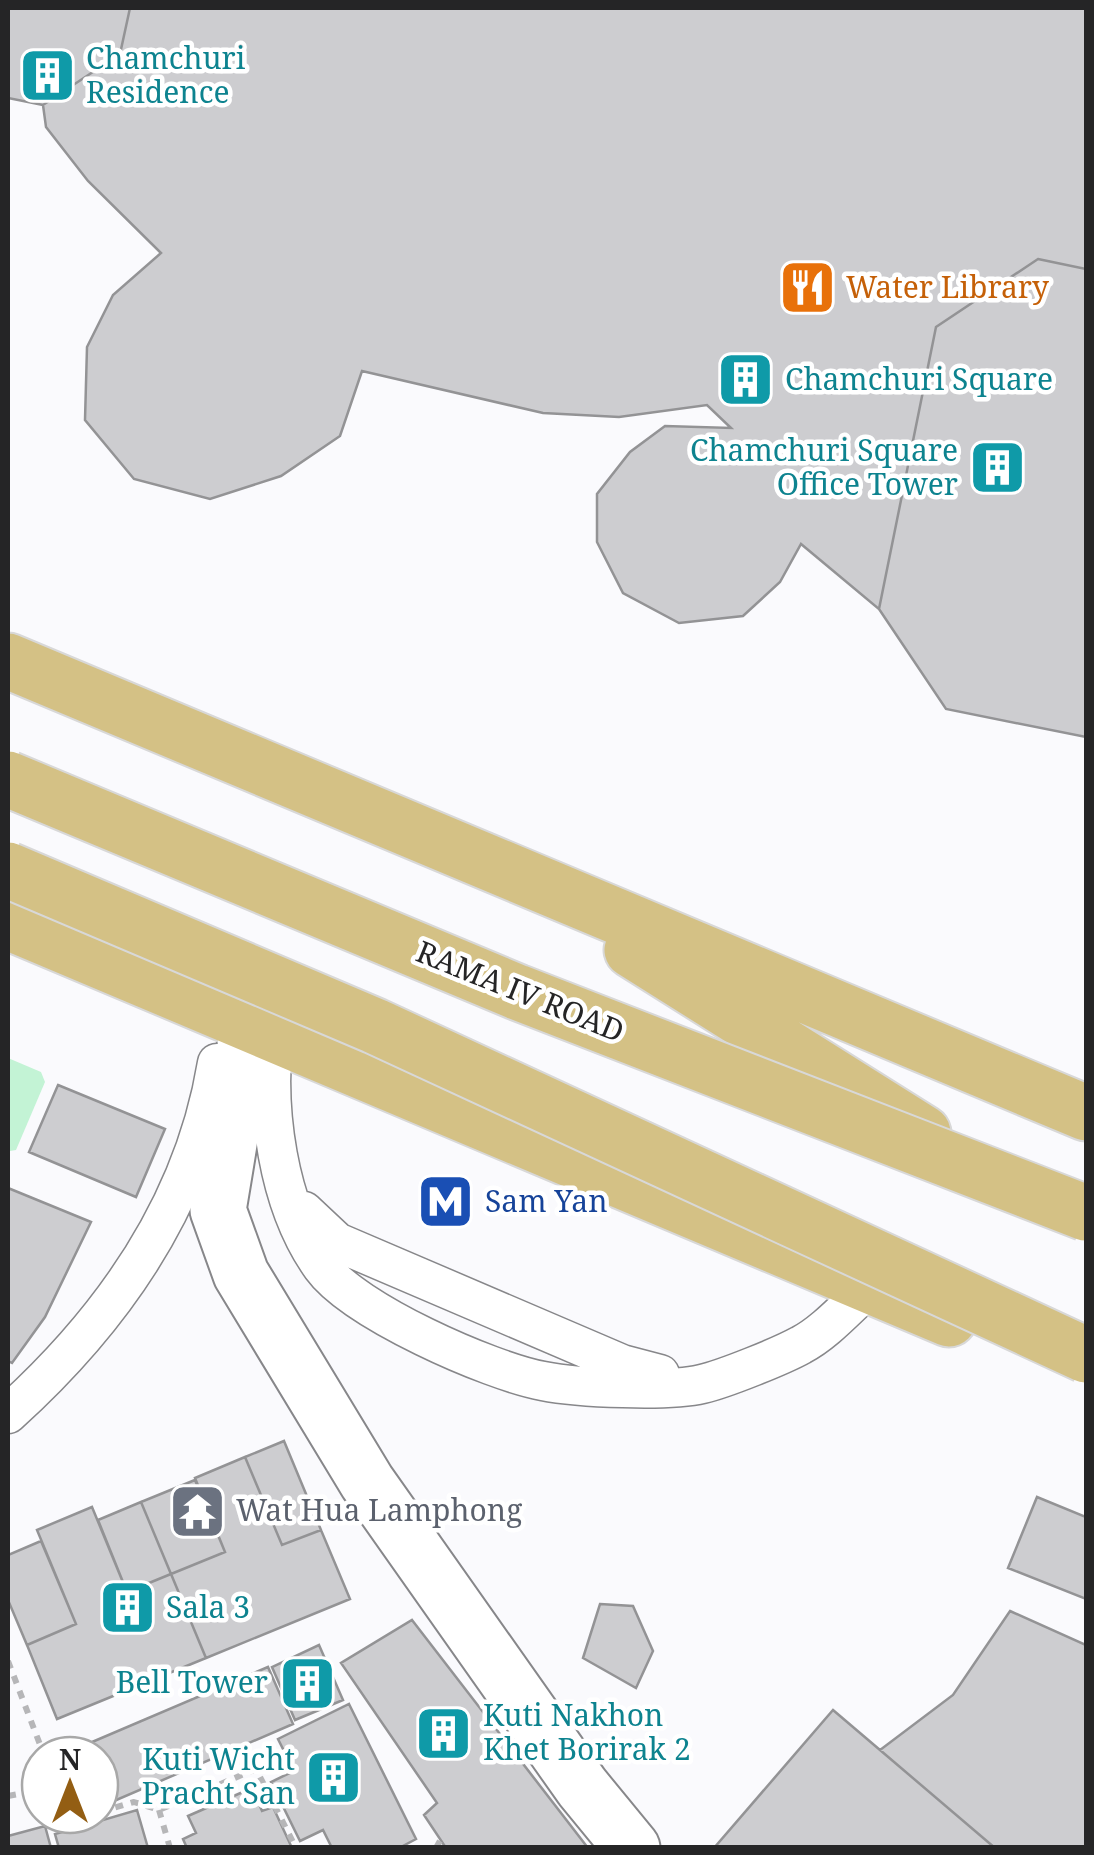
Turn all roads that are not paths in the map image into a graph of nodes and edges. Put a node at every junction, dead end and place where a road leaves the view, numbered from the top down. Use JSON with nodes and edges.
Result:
{"nodes":[{"id":1,"x":8,"y":660,"type":"edge"},
{"id":2,"x":8,"y":780,"type":"edge"},
{"id":3,"x":8,"y":870,"type":"edge"},
{"id":4,"x":508,"y":870,"type":"junction"},
{"id":5,"x":8,"y":922,"type":"edge"},
{"id":6,"x":249,"y":1023,"type":"junction"},
{"id":7,"x":418,"y":1094,"type":"junction"},
{"id":8,"x":1086,"y":1113,"type":"edge"},
{"id":9,"x":289,"y":1197,"type":"junction"},
{"id":10,"x":1086,"y":1216,"type":"edge"},
{"id":11,"x":823,"y":1233,"type":"junction"},
{"id":12,"x":871,"y":1286,"type":"junction"},
{"id":13,"x":1086,"y":1333,"type":"edge"},
{"id":14,"x":1086,"y":1355,"type":"edge"},
{"id":15,"x":1086,"y":1377,"type":"edge"},
{"id":16,"x":701,"y":1384,"type":"junction"},
{"id":17,"x":8,"y":1414,"type":"edge"},
{"id":18,"x":632,"y":1848,"type":"edge"}],
"edges":[{"from":1,"to":4,"type":"main road","name":"RAMA IV ROAD"},
{"from":2,"to":10,"type":"main road","name":"RAMA IV ROAD","bridge":true},
{"from":3,"to":11,"type":"main road","bridge":true},
{"from":4,"to":8,"type":"main road","name":"RAMA IV ROAD"},
{"from":4,"to":10,"type":"main road","name":"RAMA IV ROAD"},
{"from":5,"to":6,"type":"main road"},
{"from":6,"to":7,"type":"main road"},
{"from":6,"to":9,"type":"lane"},
{"from":6,"to":17,"type":"lane"},
{"from":6,"to":18,"type":"street"},
{"from":7,"to":11,"type":"main road"},
{"from":7,"to":12,"type":"main road"},
{"from":9,"to":16,"type":"lane"},
{"from":9,"to":16,"type":"lane"},
{"from":11,"to":13,"type":"main road"},
{"from":11,"to":14,"type":"main road","bridge":true},
{"from":12,"to":15,"type":"main road"},
{"from":12,"to":16,"type":"lane"}]}
